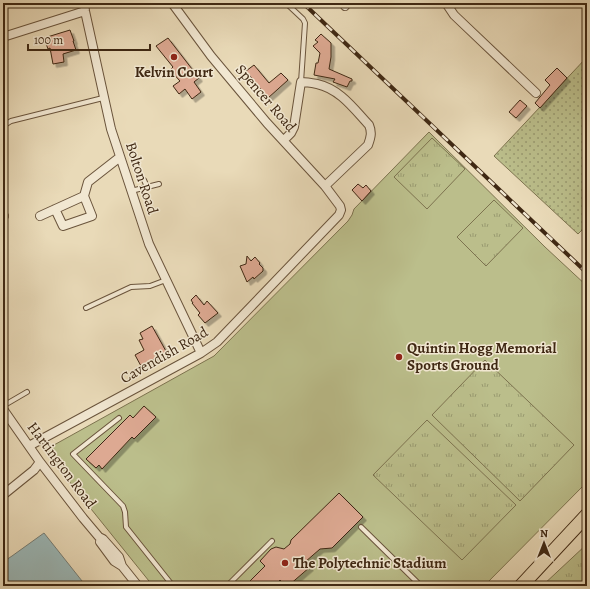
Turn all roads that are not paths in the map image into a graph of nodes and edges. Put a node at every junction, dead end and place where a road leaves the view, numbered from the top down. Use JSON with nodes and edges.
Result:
{"nodes":[{"id":1,"x":172,"y":3,"type":"edge"},
{"id":2,"x":286,"y":3,"type":"edge"},
{"id":3,"x":446,"y":3,"type":"edge"},
{"id":4,"x":84,"y":7,"type":"edge"},
{"id":5,"x":3,"y":37,"type":"edge"},
{"id":6,"x":301,"y":82,"type":"junction"},
{"id":7,"x":536,"y":93,"type":"dead end"},
{"id":8,"x":104,"y":98,"type":"junction"},
{"id":9,"x":3,"y":126,"type":"edge"},
{"id":10,"x":284,"y":140,"type":"junction"},
{"id":11,"x":120,"y":157,"type":"junction"},
{"id":12,"x":144,"y":180,"type":"dead end"},
{"id":13,"x":159,"y":184,"type":"dead end"},
{"id":14,"x":325,"y":186,"type":"junction"},
{"id":15,"x":146,"y":187,"type":"junction"},
{"id":16,"x":132,"y":191,"type":"junction"},
{"id":17,"x":84,"y":196,"type":"junction"},
{"id":18,"x":55,"y":209,"type":"junction"},
{"id":19,"x":341,"y":210,"type":"joint"},
{"id":20,"x":40,"y":216,"type":"dead end"},
{"id":21,"x":166,"y":280,"type":"junction"},
{"id":22,"x":86,"y":308,"type":"dead end"},
{"id":23,"x":201,"y":353,"type":"junction"},
{"id":24,"x":27,"y":392,"type":"dead end"},
{"id":25,"x":3,"y":408,"type":"edge"},
{"id":26,"x":119,"y":418,"type":"dead end"},
{"id":27,"x":29,"y":446,"type":"junction"},
{"id":28,"x":40,"y":462,"type":"junction"},
{"id":29,"x":3,"y":495,"type":"edge"},
{"id":30,"x":587,"y":515,"type":"edge"},
{"id":31,"x":361,"y":527,"type":"dead end"},
{"id":32,"x":272,"y":541,"type":"dead end"},
{"id":33,"x":92,"y":586,"type":"edge"},
{"id":34,"x":96,"y":586,"type":"edge"},
{"id":35,"x":138,"y":586,"type":"edge"},
{"id":36,"x":173,"y":586,"type":"edge"},
{"id":37,"x":227,"y":586,"type":"edge"},
{"id":38,"x":421,"y":586,"type":"edge"},
{"id":39,"x":521,"y":586,"type":"edge"}],
"edges":[{"from":1,"to":10,"type":"street","name":"Spencer Road"},
{"from":2,"to":6,"type":"lane"},
{"from":3,"to":7,"type":"street"},
{"from":4,"to":5,"type":"street"},
{"from":4,"to":8,"type":"street","name":"Bolton Road"},
{"from":6,"to":10,"type":"street"},
{"from":6,"to":14,"type":"street"},
{"from":8,"to":9,"type":"lane"},
{"from":8,"to":11,"type":"street","name":"Bolton Road"},
{"from":10,"to":14,"type":"street","name":"Spencer Road"},
{"from":11,"to":16,"type":"street","name":"Bolton Road"},
{"from":11,"to":17,"type":"street"},
{"from":12,"to":15,"type":"lane"},
{"from":13,"to":15,"type":"lane"},
{"from":14,"to":19,"type":"street","name":"Spencer Road"},
{"from":15,"to":16,"type":"lane"},
{"from":16,"to":21,"type":"street","name":"Bolton Road"},
{"from":17,"to":18,"type":"street"},
{"from":17,"to":18,"type":"street"},
{"from":18,"to":20,"type":"street"},
{"from":19,"to":23,"type":"street","name":"Cavendish Road"},
{"from":21,"to":22,"type":"lane"},
{"from":21,"to":23,"type":"street","name":"Bolton Road"},
{"from":23,"to":27,"type":"street","name":"Cavendish Road"},
{"from":24,"to":25,"type":"lane"},
{"from":25,"to":27,"type":"street","name":"Hartington Road"},
{"from":26,"to":36,"type":"lane"},
{"from":27,"to":28,"type":"street","name":"Hartington Road"},
{"from":28,"to":29,"type":"street"},
{"from":28,"to":35,"type":"street","name":"Hartington Road"},
{"from":30,"to":39,"type":"highway"},
{"from":31,"to":38,"type":"lane"},
{"from":32,"to":37,"type":"lane"},
{"from":33,"to":34,"type":"lane"}]}
